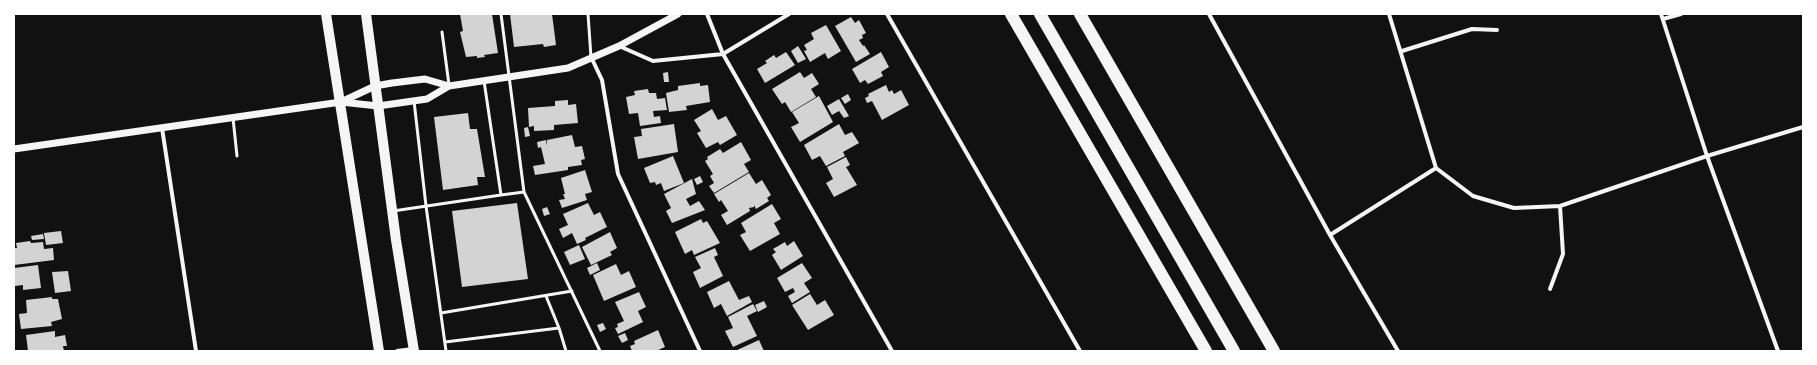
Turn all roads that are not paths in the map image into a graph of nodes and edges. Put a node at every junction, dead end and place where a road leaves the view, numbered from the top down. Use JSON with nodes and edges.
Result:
{"nodes":[{"id":1,"x":326,"y":14,"type":"edge"},
{"id":2,"x":366,"y":14,"type":"edge"},
{"id":3,"x":501,"y":14,"type":"edge"},
{"id":4,"x":588,"y":14,"type":"edge"},
{"id":5,"x":678,"y":14,"type":"edge"},
{"id":6,"x":708,"y":14,"type":"edge"},
{"id":7,"x":788,"y":14,"type":"edge"},
{"id":8,"x":887,"y":14,"type":"edge"},
{"id":9,"x":1011,"y":14,"type":"edge"},
{"id":10,"x":1040,"y":14,"type":"edge"},
{"id":11,"x":1080,"y":14,"type":"edge"},
{"id":12,"x":1209,"y":14,"type":"edge"},
{"id":13,"x":1390,"y":14,"type":"edge"},
{"id":14,"x":1661,"y":14,"type":"edge"},
{"id":15,"x":1681,"y":14,"type":"edge"},
{"id":16,"x":1663,"y":19,"type":"junction"},
{"id":17,"x":1497,"y":30,"type":"dead end"},
{"id":18,"x":442,"y":32,"type":"dead end"},
{"id":19,"x":619,"y":46,"type":"junction"},
{"id":20,"x":1402,"y":51,"type":"junction"},
{"id":21,"x":723,"y":54,"type":"junction"},
{"id":22,"x":592,"y":59,"type":"junction"},
{"id":23,"x":510,"y":78,"type":"junction"},
{"id":24,"x":484,"y":81,"type":"junction"},
{"id":25,"x":375,"y":86,"type":"junction"},
{"id":26,"x":450,"y":86,"type":"junction"},
{"id":27,"x":414,"y":101,"type":"junction"},
{"id":28,"x":341,"y":102,"type":"junction"},
{"id":29,"x":378,"y":106,"type":"junction"},
{"id":30,"x":232,"y":118,"type":"junction"},
{"id":31,"x":1803,"y":127,"type":"edge"},
{"id":32,"x":162,"y":128,"type":"junction"},
{"id":33,"x":14,"y":148,"type":"edge"},
{"id":34,"x":237,"y":156,"type":"dead end"},
{"id":35,"x":1708,"y":156,"type":"junction"},
{"id":36,"x":1436,"y":168,"type":"junction"},
{"id":37,"x":524,"y":192,"type":"junction"},
{"id":38,"x":501,"y":195,"type":"junction"},
{"id":39,"x":426,"y":206,"type":"junction"},
{"id":40,"x":1560,"y":206,"type":"junction"},
{"id":41,"x":392,"y":211,"type":"junction"},
{"id":42,"x":1330,"y":235,"type":"junction"},
{"id":43,"x":1550,"y":289,"type":"dead end"},
{"id":44,"x":572,"y":291,"type":"junction"},
{"id":45,"x":546,"y":296,"type":"junction"},
{"id":46,"x":441,"y":313,"type":"junction"},
{"id":47,"x":560,"y":328,"type":"junction"},
{"id":48,"x":445,"y":342,"type":"junction"},
{"id":49,"x":414,"y":350,"type":"edge"},
{"id":50,"x":196,"y":351,"type":"edge"},
{"id":51,"x":379,"y":351,"type":"edge"},
{"id":52,"x":397,"y":351,"type":"edge"},
{"id":53,"x":446,"y":351,"type":"edge"},
{"id":54,"x":566,"y":351,"type":"edge"},
{"id":55,"x":600,"y":351,"type":"edge"},
{"id":56,"x":700,"y":351,"type":"edge"},
{"id":57,"x":892,"y":351,"type":"edge"},
{"id":58,"x":1080,"y":351,"type":"edge"},
{"id":59,"x":1206,"y":351,"type":"edge"},
{"id":60,"x":1234,"y":351,"type":"edge"},
{"id":61,"x":1274,"y":351,"type":"edge"},
{"id":62,"x":1398,"y":351,"type":"edge"},
{"id":63,"x":1778,"y":351,"type":"edge"}],
"edges":[{"from":1,"to":28,"type":"main road"},
{"from":2,"to":25,"type":"main road"},
{"from":3,"to":23,"type":"lane"},
{"from":4,"to":22,"type":"lane"},
{"from":5,"to":19,"type":"street"},
{"from":6,"to":21,"type":"street"},
{"from":7,"to":21,"type":"street"},
{"from":8,"to":58,"type":"street"},
{"from":9,"to":59,"type":"highway"},
{"from":10,"to":60,"type":"highway"},
{"from":11,"to":61,"type":"highway"},
{"from":12,"to":42,"type":"street"},
{"from":13,"to":20,"type":"street"},
{"from":14,"to":16,"type":"street"},
{"from":15,"to":16,"type":"street"},
{"from":16,"to":35,"type":"street"},
{"from":17,"to":20,"type":"street"},
{"from":18,"to":26,"type":"lane"},
{"from":19,"to":21,"type":"street"},
{"from":19,"to":22,"type":"street"},
{"from":20,"to":36,"type":"street"},
{"from":21,"to":57,"type":"street"},
{"from":22,"to":23,"type":"street"},
{"from":22,"to":56,"type":"street"},
{"from":23,"to":24,"type":"street"},
{"from":23,"to":37,"type":"lane"},
{"from":24,"to":26,"type":"street"},
{"from":24,"to":38,"type":"lane"},
{"from":25,"to":26,"type":"street"},
{"from":25,"to":28,"type":"street"},
{"from":25,"to":29,"type":"main road"},
{"from":26,"to":27,"type":"street"},
{"from":27,"to":29,"type":"street"},
{"from":27,"to":39,"type":"lane"},
{"from":28,"to":29,"type":"street"},
{"from":28,"to":30,"type":"street"},
{"from":28,"to":51,"type":"main road"},
{"from":29,"to":41,"type":"main road"},
{"from":30,"to":32,"type":"street"},
{"from":30,"to":34,"type":"lane"},
{"from":31,"to":35,"type":"street"},
{"from":32,"to":33,"type":"street"},
{"from":32,"to":50,"type":"street"},
{"from":35,"to":40,"type":"street"},
{"from":35,"to":63,"type":"street"},
{"from":36,"to":40,"type":"street"},
{"from":36,"to":42,"type":"street"},
{"from":37,"to":38,"type":"lane"},
{"from":37,"to":44,"type":"lane"},
{"from":38,"to":39,"type":"lane"},
{"from":39,"to":41,"type":"lane"},
{"from":39,"to":46,"type":"lane"},
{"from":40,"to":43,"type":"street"},
{"from":41,"to":49,"type":"main road"},
{"from":42,"to":62,"type":"street"},
{"from":44,"to":45,"type":"lane"},
{"from":44,"to":55,"type":"lane"},
{"from":45,"to":46,"type":"lane"},
{"from":45,"to":47,"type":"lane"},
{"from":46,"to":48,"type":"lane"},
{"from":47,"to":48,"type":"lane"},
{"from":47,"to":54,"type":"lane"},
{"from":48,"to":53,"type":"lane"},
{"from":49,"to":52,"type":"street"}]}
